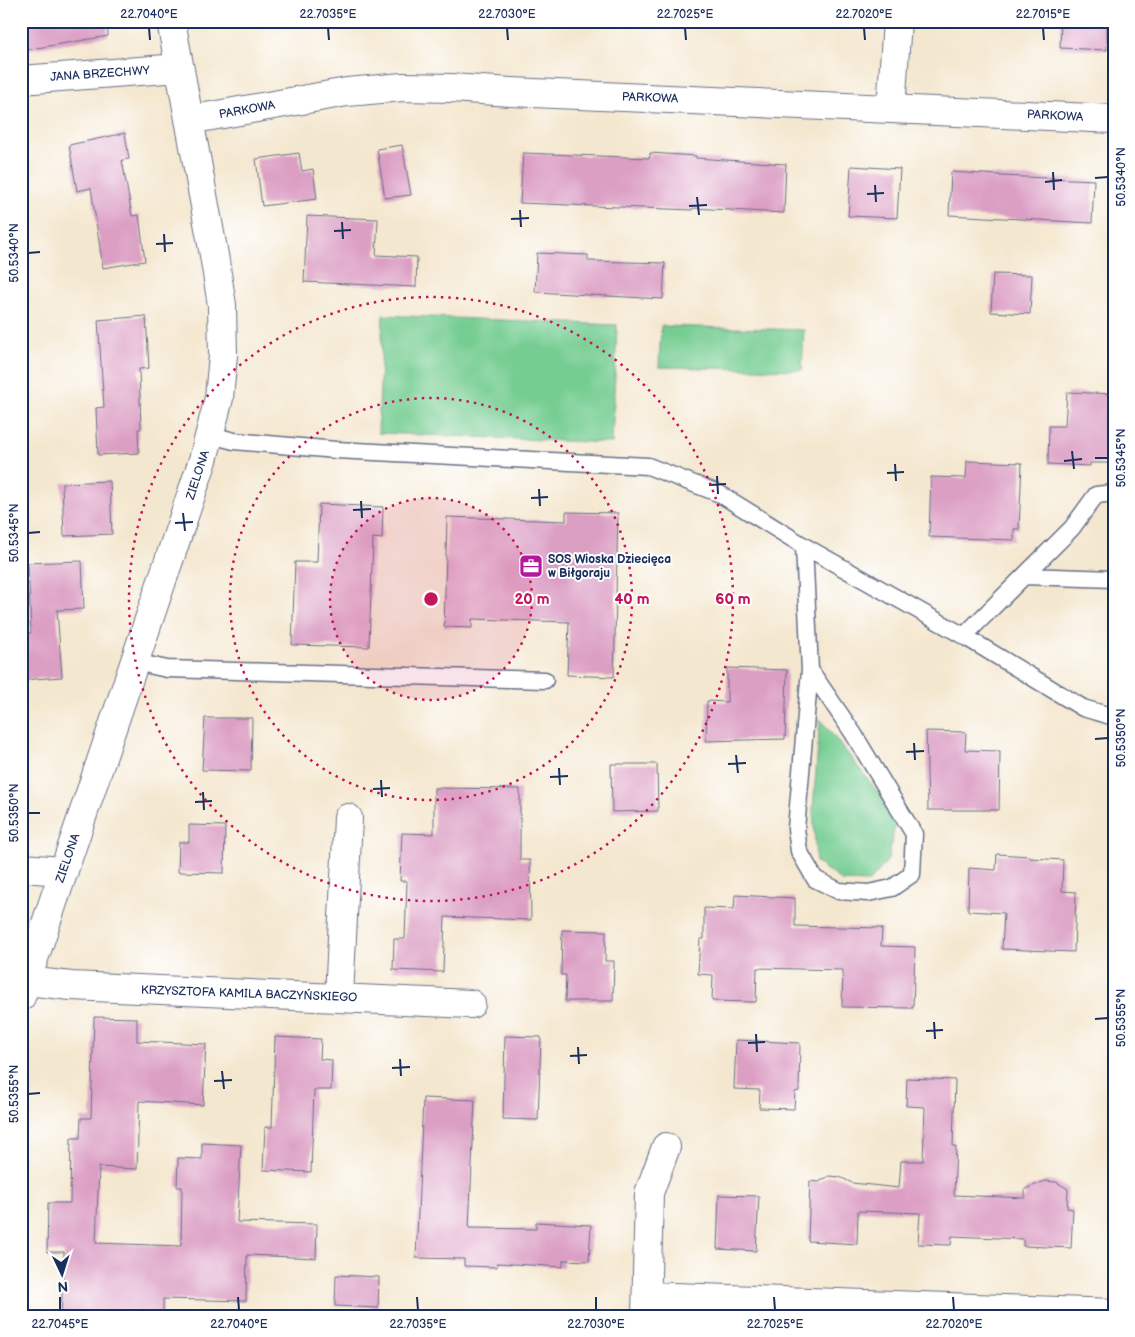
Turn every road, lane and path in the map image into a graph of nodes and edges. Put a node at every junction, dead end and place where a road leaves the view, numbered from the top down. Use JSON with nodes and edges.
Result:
{"nodes":[{"id":1,"x":171,"y":21,"type":"edge"},
{"id":2,"x":896,"y":21,"type":"edge"},
{"id":3,"x":180,"y":68,"type":"junction"},
{"id":4,"x":21,"y":80,"type":"edge"},
{"id":5,"x":891,"y":109,"type":"junction"},
{"id":6,"x":1114,"y":119,"type":"edge"},
{"id":7,"x":189,"y":120,"type":"junction"},
{"id":8,"x":211,"y":435,"type":"junction"},
{"id":9,"x":1114,"y":493,"type":"edge"},
{"id":10,"x":804,"y":546,"type":"junction"},
{"id":11,"x":1024,"y":576,"type":"junction"},
{"id":12,"x":1114,"y":579,"type":"edge"},
{"id":13,"x":964,"y":636,"type":"junction"},
{"id":14,"x":135,"y":662,"type":"junction"},
{"id":15,"x":810,"y":670,"type":"junction"},
{"id":16,"x":545,"y":680,"type":"dead end"},
{"id":17,"x":1114,"y":717,"type":"edge"},
{"id":18,"x":348,"y":818,"type":"dead end"},
{"id":19,"x":21,"y":868,"type":"edge"},
{"id":20,"x":64,"y":871,"type":"junction"},
{"id":21,"x":24,"y":989,"type":"edge"},
{"id":22,"x":340,"y":997,"type":"junction"},
{"id":23,"x":471,"y":1004,"type":"dead end"},
{"id":24,"x":666,"y":1147,"type":"dead end"},
{"id":25,"x":646,"y":1306,"type":"edge"},
{"id":26,"x":1114,"y":1313,"type":"edge"}],
"edges":[{"from":1,"to":3,"type":"street","name":"ZIELONA"},
{"from":2,"to":5,"type":"street"},
{"from":3,"to":4,"type":"street","name":"JANA BRZECHWY"},
{"from":3,"to":7,"type":"street","name":"ZIELONA"},
{"from":5,"to":6,"type":"street","name":"PARKOWA"},
{"from":5,"to":7,"type":"street","name":"PARKOWA"},
{"from":7,"to":8,"type":"street","name":"ZIELONA"},
{"from":8,"to":10,"type":"lane"},
{"from":8,"to":14,"type":"street","name":"ZIELONA"},
{"from":9,"to":11,"type":"lane"},
{"from":10,"to":13,"type":"lane"},
{"from":10,"to":15,"type":"lane"},
{"from":11,"to":12,"type":"lane"},
{"from":11,"to":13,"type":"lane"},
{"from":13,"to":17,"type":"lane"},
{"from":14,"to":16,"type":"lane"},
{"from":14,"to":20,"type":"street","name":"ZIELONA"},
{"from":15,"to":15,"type":"lane"},
{"from":18,"to":22,"type":"street"},
{"from":19,"to":20,"type":"street"},
{"from":20,"to":21,"type":"street","name":"ZIELONA"},
{"from":21,"to":22,"type":"street","name":"KRZYSZTOFA KAMILA BACZYŃSKIEGO"},
{"from":22,"to":23,"type":"street","name":"KRZYSZTOFA KAMILA BACZYŃSKIEGO"},
{"from":24,"to":25,"type":"street"},
{"from":25,"to":26,"type":"street"}]}
